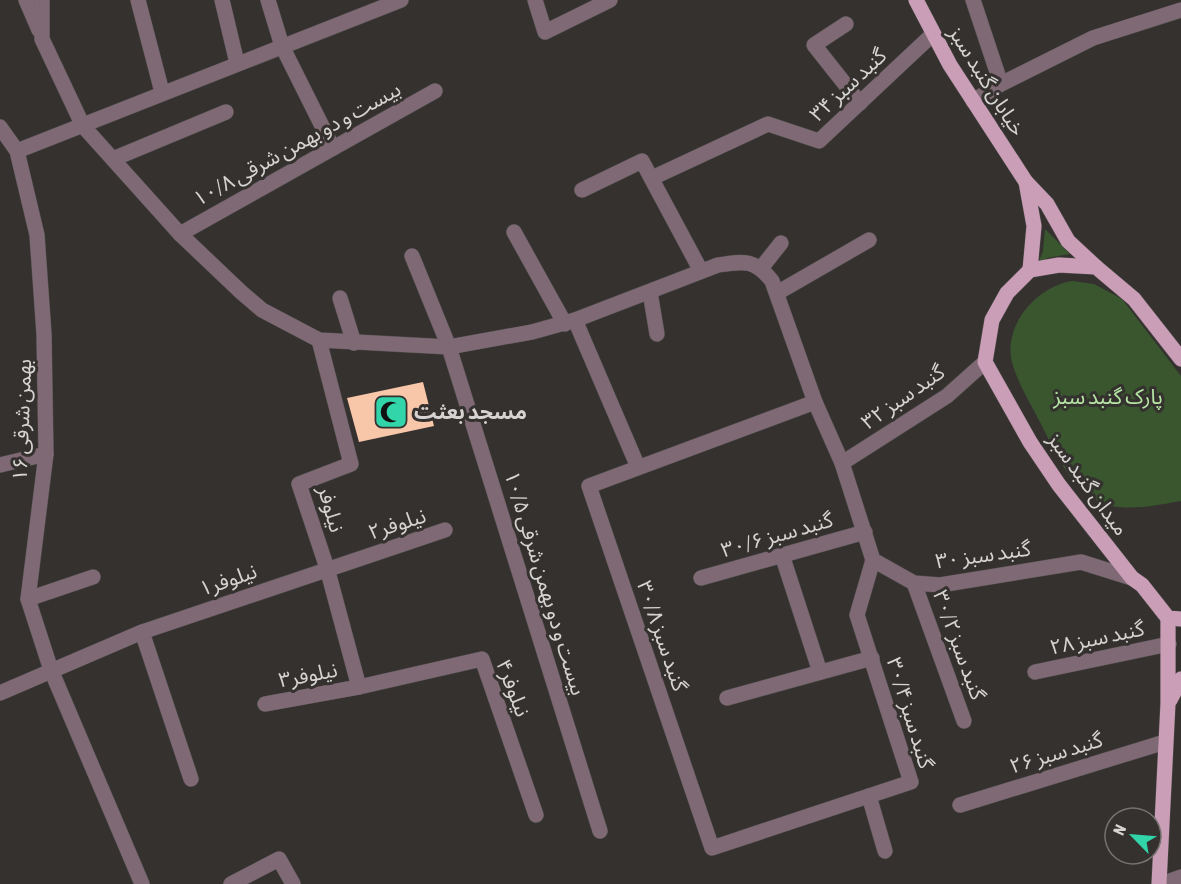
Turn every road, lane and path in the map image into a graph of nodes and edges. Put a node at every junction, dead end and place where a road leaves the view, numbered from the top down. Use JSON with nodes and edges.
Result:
{"nodes":[{"id":1,"x":26,"y":0,"type":"edge"},
{"id":2,"x":42,"y":0,"type":"edge"},
{"id":3,"x":138,"y":0,"type":"edge"},
{"id":4,"x":222,"y":0,"type":"edge"},
{"id":5,"x":268,"y":0,"type":"edge"},
{"id":6,"x":401,"y":0,"type":"edge"},
{"id":7,"x":535,"y":0,"type":"edge"},
{"id":8,"x":610,"y":0,"type":"edge"},
{"id":9,"x":916,"y":0,"type":"edge"},
{"id":10,"x":974,"y":0,"type":"edge"},
{"id":11,"x":1181,"y":10,"type":"edge"},
{"id":12,"x":846,"y":24,"type":"dead end"},
{"id":13,"x":933,"y":34,"type":"junction"},
{"id":14,"x":42,"y":39,"type":"junction"},
{"id":15,"x":282,"y":46,"type":"junction"},
{"id":16,"x":237,"y":63,"type":"junction"},
{"id":17,"x":1001,"y":84,"type":"junction"},
{"id":18,"x":435,"y":91,"type":"dead end"},
{"id":19,"x":162,"y":93,"type":"junction"},
{"id":20,"x":973,"y":101,"type":"junction"},
{"id":21,"x":860,"y":103,"type":"junction"},
{"id":22,"x":226,"y":112,"type":"dead end"},
{"id":23,"x":83,"y":126,"type":"junction"},
{"id":24,"x":0,"y":127,"type":"edge"},
{"id":25,"x":333,"y":148,"type":"junction"},
{"id":26,"x":17,"y":151,"type":"junction"},
{"id":27,"x":113,"y":159,"type":"junction"},
{"id":28,"x":652,"y":178,"type":"junction"},
{"id":29,"x":1026,"y":182,"type":"junction"},
{"id":30,"x":582,"y":190,"type":"dead end"},
{"id":31,"x":514,"y":232,"type":"dead end"},
{"id":32,"x":180,"y":234,"type":"junction"},
{"id":33,"x":869,"y":240,"type":"dead end"},
{"id":34,"x":781,"y":243,"type":"dead end"},
{"id":35,"x":412,"y":256,"type":"dead end"},
{"id":36,"x":762,"y":267,"type":"junction"},
{"id":37,"x":1096,"y":267,"type":"junction"},
{"id":38,"x":1030,"y":270,"type":"junction"},
{"id":39,"x":701,"y":272,"type":"junction"},
{"id":40,"x":650,"y":292,"type":"junction"},
{"id":41,"x":777,"y":293,"type":"junction"},
{"id":42,"x":340,"y":298,"type":"dead end"},
{"id":43,"x":570,"y":322,"type":"junction"},
{"id":44,"x":657,"y":334,"type":"dead end"},
{"id":45,"x":319,"y":340,"type":"junction"},
{"id":46,"x":354,"y":343,"type":"junction"},
{"id":47,"x":449,"y":347,"type":"junction"},
{"id":48,"x":1181,"y":359,"type":"edge"},
{"id":49,"x":985,"y":362,"type":"junction"},
{"id":50,"x":815,"y":402,"type":"junction"},
{"id":51,"x":46,"y":454,"type":"junction"},
{"id":52,"x":842,"y":463,"type":"junction"},
{"id":53,"x":0,"y":465,"type":"edge"},
{"id":54,"x":638,"y":467,"type":"junction"},
{"id":55,"x":445,"y":530,"type":"dead end"},
{"id":56,"x":865,"y":532,"type":"junction"},
{"id":57,"x":782,"y":555,"type":"junction"},
{"id":58,"x":873,"y":560,"type":"junction"},
{"id":59,"x":327,"y":568,"type":"junction"},
{"id":60,"x":93,"y":577,"type":"dead end"},
{"id":61,"x":701,"y":578,"type":"dead end"},
{"id":62,"x":1132,"y":578,"type":"junction"},
{"id":63,"x":914,"y":583,"type":"junction"},
{"id":64,"x":28,"y":599,"type":"junction"},
{"id":65,"x":1174,"y":619,"type":"edge"},
{"id":66,"x":142,"y":632,"type":"junction"},
{"id":67,"x":1169,"y":644,"type":"junction"},
{"id":68,"x":872,"y":658,"type":"junction"},
{"id":69,"x":51,"y":670,"type":"junction"},
{"id":70,"x":820,"y":672,"type":"junction"},
{"id":71,"x":1035,"y":672,"type":"dead end"},
{"id":72,"x":1181,"y":679,"type":"edge"},
{"id":73,"x":359,"y":687,"type":"junction"},
{"id":74,"x":0,"y":693,"type":"edge"},
{"id":75,"x":727,"y":698,"type":"dead end"},
{"id":76,"x":1168,"y":703,"type":"junction"},
{"id":77,"x":265,"y":704,"type":"dead end"},
{"id":78,"x":964,"y":722,"type":"dead end"},
{"id":79,"x":1166,"y":741,"type":"junction"},
{"id":80,"x":191,"y":779,"type":"dead end"},
{"id":81,"x":869,"y":796,"type":"junction"},
{"id":82,"x":960,"y":805,"type":"dead end"},
{"id":83,"x":536,"y":814,"type":"dead end"},
{"id":84,"x":600,"y":831,"type":"dead end"},
{"id":85,"x":712,"y":849,"type":"joint"},
{"id":86,"x":885,"y":851,"type":"dead end"},
{"id":87,"x":1181,"y":877,"type":"edge"},
{"id":88,"x":142,"y":884,"type":"edge"},
{"id":89,"x":231,"y":884,"type":"edge"},
{"id":90,"x":293,"y":884,"type":"edge"},
{"id":91,"x":1160,"y":884,"type":"edge"}],
"edges":[{"from":1,"to":14,"type":"street"},
{"from":2,"to":14,"type":"street"},
{"from":3,"to":19,"type":"street"},
{"from":4,"to":16,"type":"street"},
{"from":5,"to":15,"type":"street"},
{"from":6,"to":15,"type":"street"},
{"from":7,"to":8,"type":"street"},
{"from":9,"to":13,"type":"main road","name":"خیابان گنبد سبز"},
{"from":10,"to":17,"type":"street"},
{"from":11,"to":17,"type":"street"},
{"from":12,"to":21,"type":"street"},
{"from":13,"to":20,"type":"main road","name":"خیابان گنبد سبز"},
{"from":13,"to":21,"type":"street","name":"گنبد سبز ۳۴"},
{"from":14,"to":23,"type":"street"},
{"from":15,"to":16,"type":"street"},
{"from":15,"to":25,"type":"street"},
{"from":16,"to":19,"type":"street"},
{"from":17,"to":20,"type":"street"},
{"from":18,"to":25,"type":"street","name":"بیست و دو بهمن شرقی ۱۰/۸"},
{"from":19,"to":23,"type":"street"},
{"from":20,"to":29,"type":"main road","name":"خیابان گنبد سبز"},
{"from":21,"to":28,"type":"street","name":"گنبد سبز ۳۴"},
{"from":22,"to":27,"type":"street"},
{"from":23,"to":26,"type":"street"},
{"from":23,"to":27,"type":"street"},
{"from":24,"to":26,"type":"street"},
{"from":25,"to":32,"type":"street","name":"بیست و دو بهمن شرقی ۱۰/۸"},
{"from":26,"to":51,"type":"street","name":"بهمن شرقی ۱۶"},
{"from":27,"to":32,"type":"street"},
{"from":28,"to":30,"type":"street"},
{"from":28,"to":39,"type":"street"},
{"from":29,"to":37,"type":"main road","name":"خیابان گنبد سبز"},
{"from":29,"to":38,"type":"main road","name":"خیابان گنبد سبز"},
{"from":31,"to":43,"type":"street"},
{"from":32,"to":45,"type":"street"},
{"from":33,"to":41,"type":"street"},
{"from":34,"to":36,"type":"street"},
{"from":35,"to":47,"type":"street","name":"بیست و دو بهمن شرقی ۱۰/۵"},
{"from":36,"to":39,"type":"street"},
{"from":36,"to":41,"type":"street"},
{"from":37,"to":38,"type":"main road"},
{"from":37,"to":48,"type":"main road"},
{"from":38,"to":49,"type":"main road"},
{"from":39,"to":40,"type":"street"},
{"from":40,"to":43,"type":"street"},
{"from":40,"to":44,"type":"street"},
{"from":41,"to":50,"type":"street"},
{"from":42,"to":46,"type":"street"},
{"from":43,"to":47,"type":"street"},
{"from":43,"to":54,"type":"street"},
{"from":45,"to":46,"type":"street"},
{"from":45,"to":59,"type":"street","name":"نیلوفر"},
{"from":46,"to":47,"type":"street"},
{"from":47,"to":84,"type":"street","name":"بیست و دو بهمن شرقی ۱۰/۵"},
{"from":49,"to":52,"type":"street","name":"گنبد سبز ۳۲"},
{"from":49,"to":62,"type":"main road","name":"میدان گنبد سبز"},
{"from":50,"to":52,"type":"street"},
{"from":50,"to":54,"type":"street"},
{"from":51,"to":53,"type":"street"},
{"from":51,"to":64,"type":"street","name":"بهمن شرقی ۱۶"},
{"from":52,"to":56,"type":"street"},
{"from":54,"to":85,"type":"street","name":"گنبد سبز ۳۰/۸"},
{"from":55,"to":59,"type":"street","name":"نیلوفر۲"},
{"from":56,"to":57,"type":"street","name":"گنبد سبز ۳۰/۶"},
{"from":56,"to":58,"type":"street"},
{"from":57,"to":61,"type":"street","name":"گنبد سبز ۳۰/۶"},
{"from":57,"to":70,"type":"street"},
{"from":58,"to":63,"type":"street","name":"گنبد سبز ۳۰"},
{"from":58,"to":68,"type":"street","name":"گنبد سبز ۳۰/۴"},
{"from":59,"to":66,"type":"street","name":"نیلوفر۱"},
{"from":59,"to":73,"type":"street","name":"نیلوفر"},
{"from":60,"to":64,"type":"street"},
{"from":62,"to":63,"type":"street","name":"گنبد سبز ۳۰"},
{"from":62,"to":65,"type":"main road","name":"میدان گنبد سبز"},
{"from":63,"to":78,"type":"street","name":"گنبد سبز ۳۰/۲"},
{"from":64,"to":69,"type":"street","name":"بهمن شرقی ۱۶"},
{"from":65,"to":67,"type":"main road"},
{"from":66,"to":69,"type":"street","name":"نیلوفر۱"},
{"from":66,"to":80,"type":"street"},
{"from":67,"to":71,"type":"street","name":"گنبد سبز ۲۸"},
{"from":67,"to":76,"type":"main road"},
{"from":68,"to":70,"type":"street"},
{"from":68,"to":81,"type":"street","name":"گنبد سبز ۳۰/۴"},
{"from":69,"to":74,"type":"street","name":"نیلوفر۱"},
{"from":69,"to":88,"type":"street","name":"بهمن شرقی ۱۶"},
{"from":70,"to":75,"type":"street"},
{"from":72,"to":76,"type":"main road"},
{"from":73,"to":77,"type":"street","name":"نیلوفر۳"},
{"from":73,"to":83,"type":"street","name":"نیلوفر۴"},
{"from":76,"to":79,"type":"main road"},
{"from":79,"to":82,"type":"street","name":"گنبد سبز ۲۶"},
{"from":79,"to":91,"type":"main road"},
{"from":81,"to":85,"type":"street","name":"گنبد سبز ۳۰/۴"},
{"from":81,"to":86,"type":"street"},
{"from":87,"to":91,"type":"street"},
{"from":89,"to":90,"type":"street"}]}
